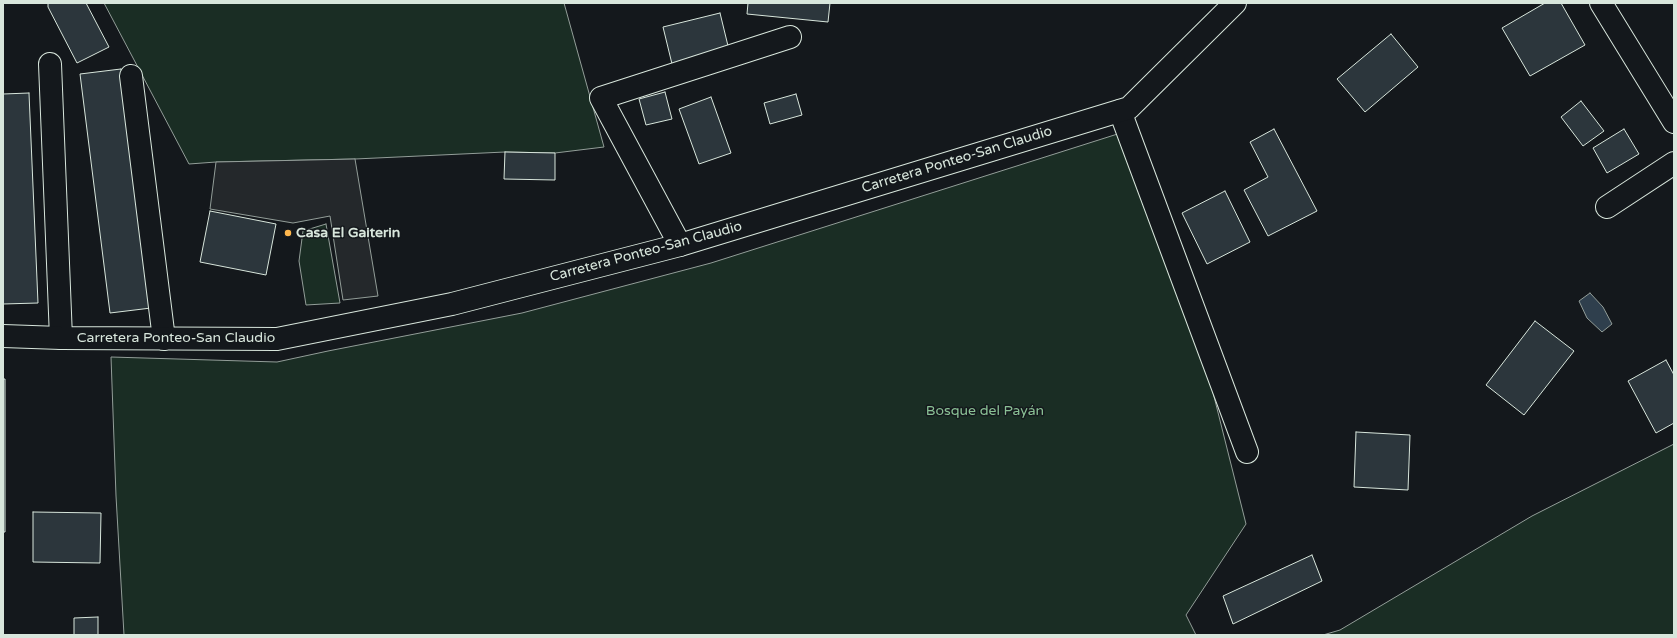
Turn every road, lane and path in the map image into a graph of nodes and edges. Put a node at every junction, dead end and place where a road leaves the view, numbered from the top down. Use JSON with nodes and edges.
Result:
{"nodes":[{"id":1,"x":1235,"y":3,"type":"edge"},
{"id":2,"x":1601,"y":3,"type":"edge"},
{"id":3,"x":790,"y":37,"type":"dead end"},
{"id":4,"x":50,"y":64,"type":"dead end"},
{"id":5,"x":131,"y":76,"type":"dead end"},
{"id":6,"x":1120,"y":111,"type":"junction"},
{"id":7,"x":1674,"y":122,"type":"edge"},
{"id":8,"x":1674,"y":163,"type":"edge"},
{"id":9,"x":1607,"y":207,"type":"dead end"},
{"id":10,"x":680,"y":245,"type":"junction"},
{"id":11,"x":3,"y":336,"type":"edge"},
{"id":12,"x":61,"y":338,"type":"junction"},
{"id":13,"x":164,"y":339,"type":"junction"},
{"id":14,"x":1247,"y":452,"type":"dead end"}],
"edges":[{"from":1,"to":6,"type":"street","name":"Carretera Ponteo-San Claudio"},
{"from":2,"to":7,"type":"street"},
{"from":3,"to":10,"type":"street"},
{"from":4,"to":12,"type":"street"},
{"from":5,"to":13,"type":"street"},
{"from":6,"to":10,"type":"street","name":"Carretera Ponteo-San Claudio"},
{"from":6,"to":14,"type":"street"},
{"from":8,"to":9,"type":"street"},
{"from":10,"to":13,"type":"street","name":"Carretera Ponteo-San Claudio"},
{"from":11,"to":12,"type":"street","name":"Carretera Ponteo-San Claudio"},
{"from":12,"to":13,"type":"street","name":"Carretera Ponteo-San Claudio"}]}
